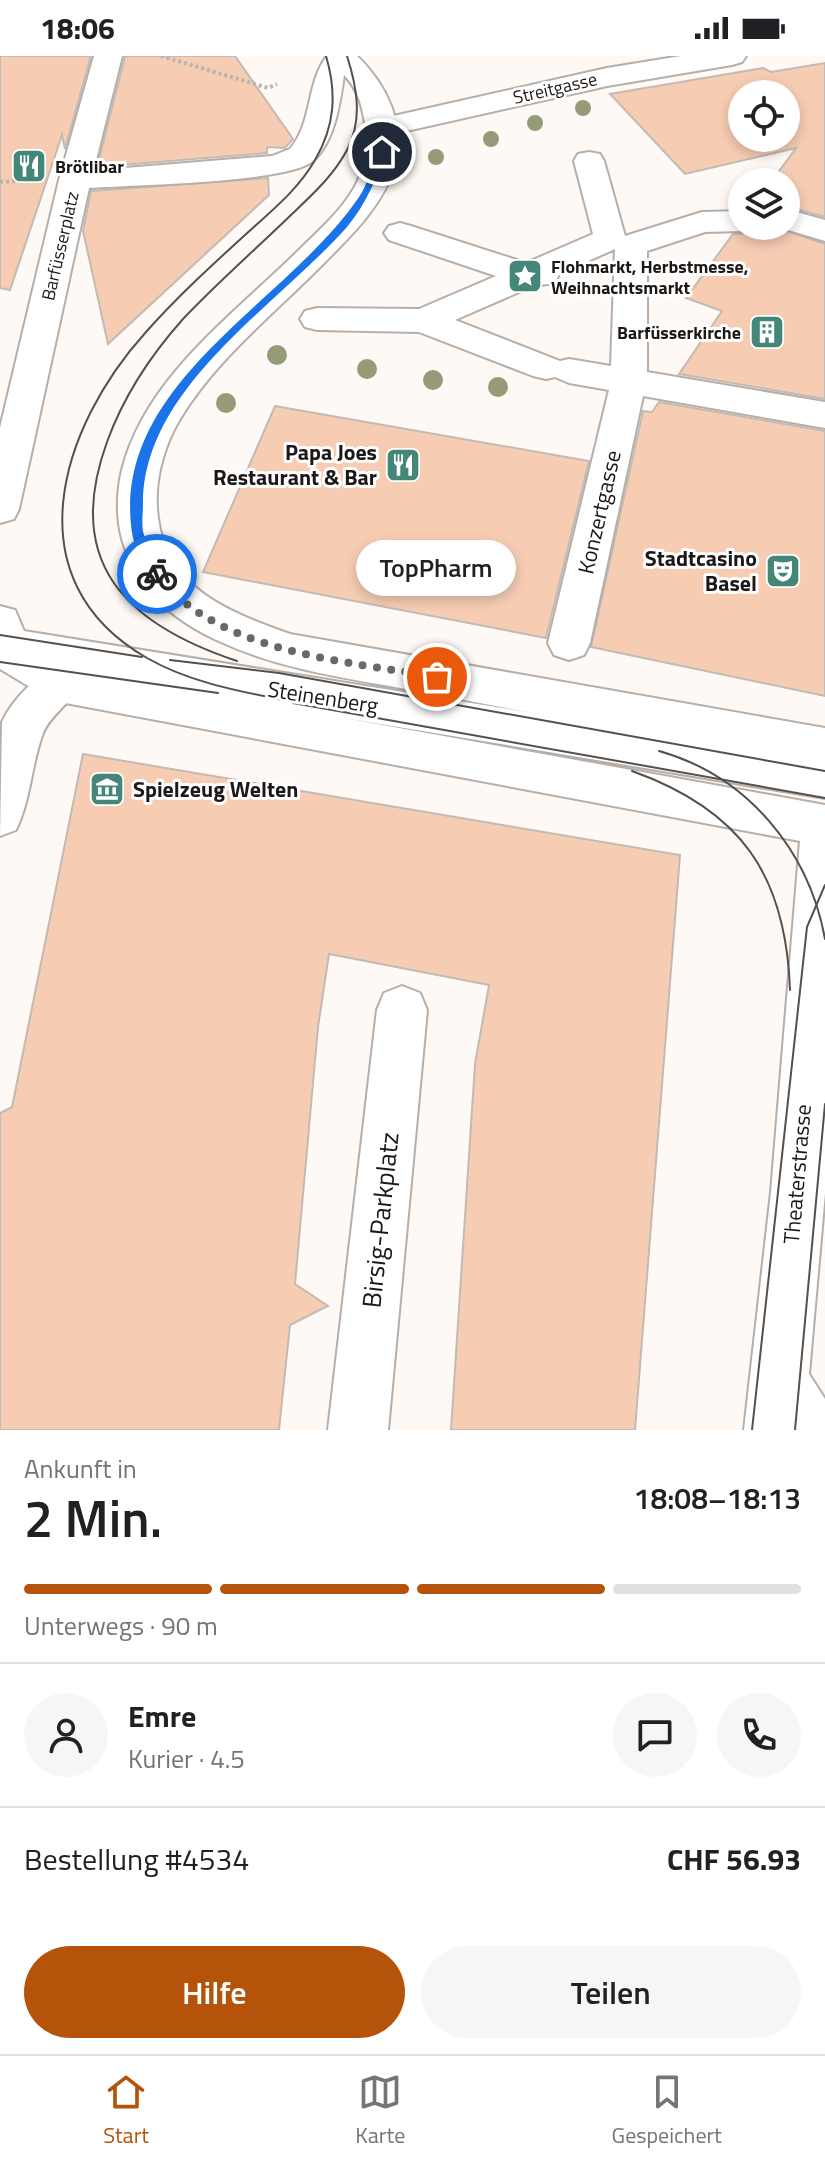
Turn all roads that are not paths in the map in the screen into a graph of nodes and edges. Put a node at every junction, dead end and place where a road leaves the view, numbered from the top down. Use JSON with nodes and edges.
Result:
{"nodes":[{"id":1,"x":108,"y":56,"type":"edge"},
{"id":2,"x":341,"y":56,"type":"edge"},
{"id":3,"x":732,"y":56,"type":"edge"},
{"id":4,"x":602,"y":66,"type":"edge"},
{"id":5,"x":380,"y":128,"type":"junction"},
{"id":6,"x":589,"y":161,"type":"dead end"},
{"id":7,"x":75,"y":180,"type":"junction"},
{"id":8,"x":728,"y":221,"type":"edge"},
{"id":9,"x":800,"y":223,"type":"edge"},
{"id":10,"x":825,"y":231,"type":"edge"},
{"id":11,"x":400,"y":233,"type":"dead end"},
{"id":12,"x":528,"y":275,"type":"junction"},
{"id":13,"x":604,"y":282,"type":"junction"},
{"id":14,"x":317,"y":319,"type":"dead end"},
{"id":15,"x":423,"y":321,"type":"junction"},
{"id":16,"x":629,"y":380,"type":"junction"},
{"id":17,"x":825,"y":415,"type":"edge"},
{"id":18,"x":0,"y":509,"type":"edge"},
{"id":19,"x":3,"y":637,"type":"edge"},
{"id":20,"x":569,"y":643,"type":"dead end"},
{"id":21,"x":60,"y":684,"type":"junction"},
{"id":22,"x":12,"y":720,"type":"edge"},
{"id":23,"x":825,"y":747,"type":"edge"},
{"id":24,"x":825,"y":779,"type":"edge"},
{"id":25,"x":0,"y":816,"type":"edge"},
{"id":26,"x":825,"y":826,"type":"edge"},
{"id":27,"x":402,"y":1010,"type":"dead end"},
{"id":28,"x":776,"y":1403,"type":"edge"},
{"id":29,"x":358,"y":1430,"type":"edge"},
{"id":30,"x":810,"y":1430,"type":"edge"}],
"edges":[{"from":1,"to":7,"type":"street"},
{"from":2,"to":5,"type":"street"},
{"from":2,"to":7,"type":"street","name":"Barfüsserplatz"},
{"from":3,"to":4,"type":"street","name":"Streitgasse"},
{"from":4,"to":5,"type":"street","name":"Streitgasse"},
{"from":5,"to":23,"type":"street","name":"Steinenberg"},
{"from":6,"to":12,"type":"street"},
{"from":7,"to":18,"type":"street","name":"Barfüsserplatz"},
{"from":8,"to":13,"type":"street","name":"Konzertgasse"},
{"from":9,"to":10,"type":"street"},
{"from":11,"to":12,"type":"street"},
{"from":12,"to":13,"type":"street"},
{"from":12,"to":15,"type":"street"},
{"from":13,"to":16,"type":"street","name":"Konzertgasse"},
{"from":14,"to":15,"type":"street"},
{"from":15,"to":16,"type":"street"},
{"from":16,"to":17,"type":"street"},
{"from":16,"to":20,"type":"street","name":"Konzertgasse"},
{"from":19,"to":21,"type":"street"},
{"from":19,"to":24,"type":"street","name":"Steinenberg"},
{"from":21,"to":22,"type":"street"},
{"from":21,"to":26,"type":"street","name":"Steinenberg"},
{"from":22,"to":25,"type":"street"},
{"from":26,"to":28,"type":"street","name":"Theaterstrasse"},
{"from":27,"to":29,"type":"street","name":"Birsig-Parkplatz"},
{"from":28,"to":30,"type":"street","name":"Theaterstrasse"}]}
